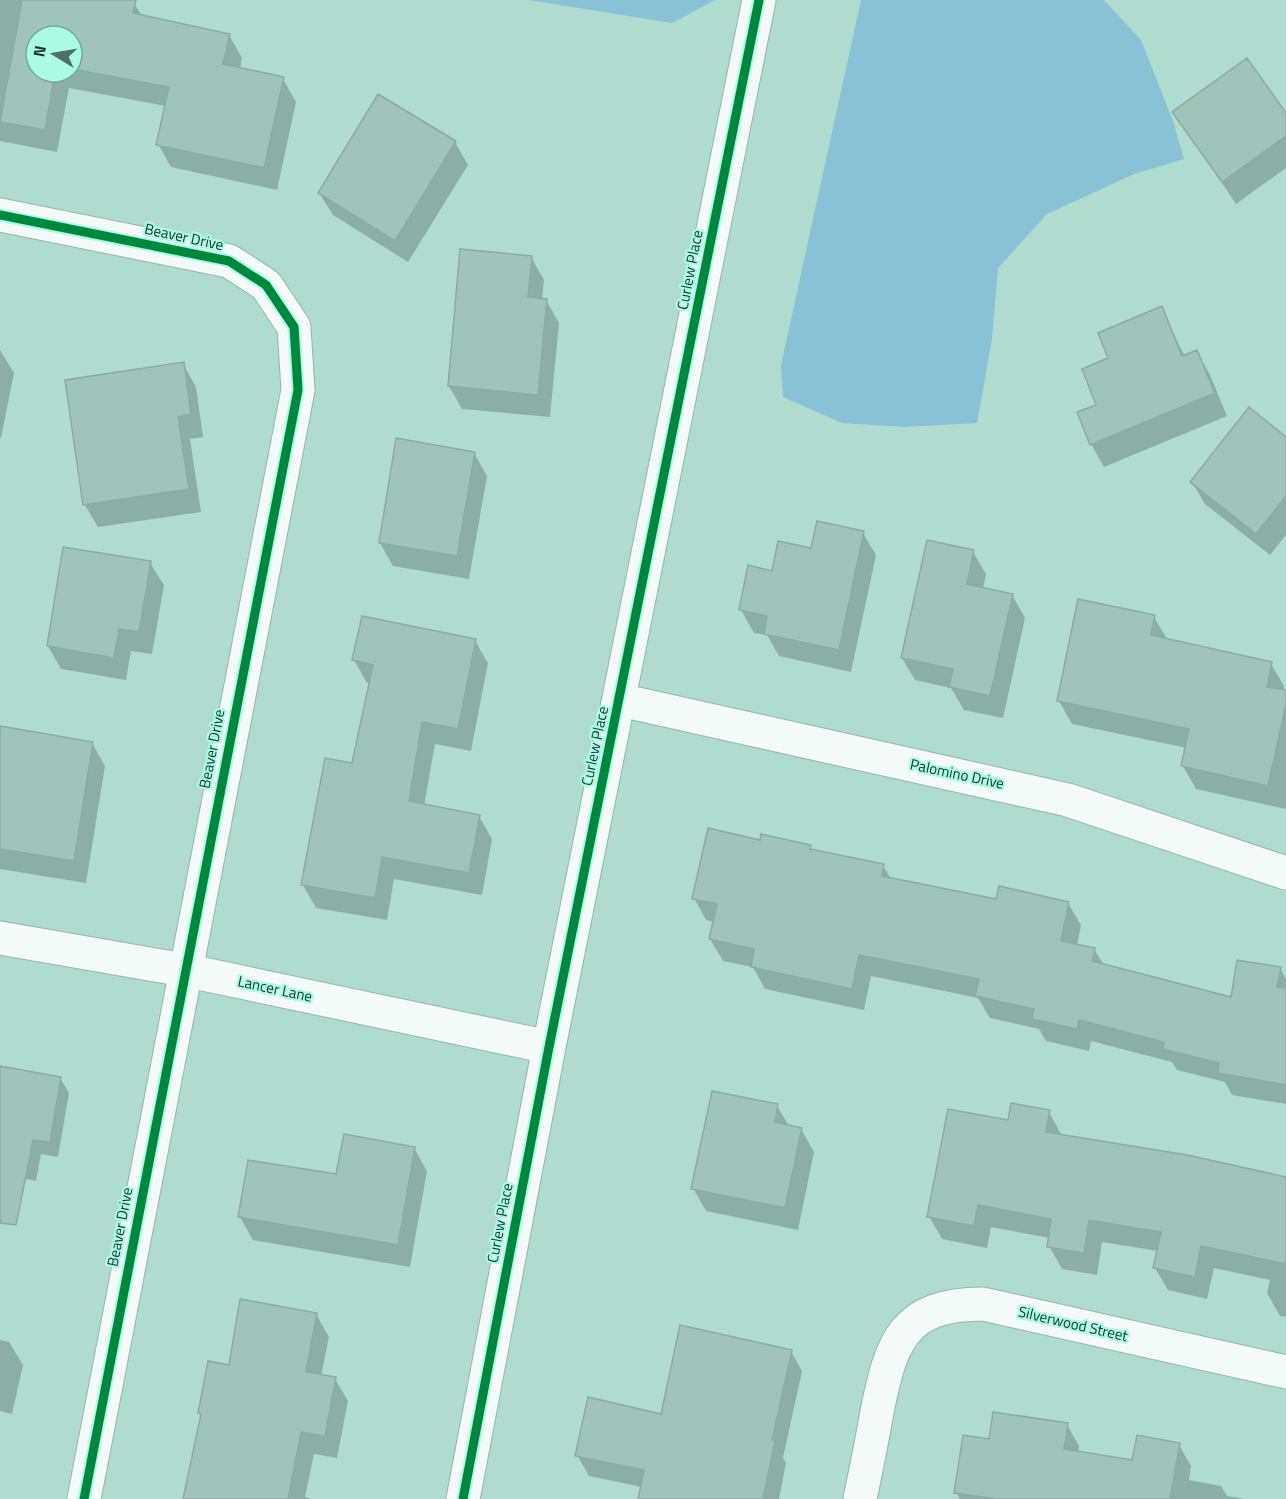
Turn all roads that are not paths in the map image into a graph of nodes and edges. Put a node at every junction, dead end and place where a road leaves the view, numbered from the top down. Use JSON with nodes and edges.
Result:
{"nodes":[{"id":1,"x":759,"y":0,"type":"edge"},
{"id":2,"x":0,"y":215,"type":"edge"},
{"id":3,"x":620,"y":700,"type":"junction"},
{"id":4,"x":1286,"y":873,"type":"edge"},
{"id":5,"x":0,"y":938,"type":"edge"},
{"id":6,"x":184,"y":970,"type":"junction"},
{"id":7,"x":549,"y":1047,"type":"junction"},
{"id":8,"x":1286,"y":1372,"type":"edge"},
{"id":9,"x":84,"y":1499,"type":"edge"},
{"id":10,"x":463,"y":1499,"type":"edge"},
{"id":11,"x":860,"y":1499,"type":"edge"}],
"edges":[{"from":1,"to":3,"type":"street","name":"Curlew Place"},
{"from":2,"to":6,"type":"street","name":"Beaver Drive"},
{"from":3,"to":4,"type":"street","name":"Palomino Drive"},
{"from":3,"to":7,"type":"street","name":"Curlew Place"},
{"from":5,"to":6,"type":"street","name":"Lancer Lane"},
{"from":6,"to":7,"type":"street","name":"Lancer Lane"},
{"from":6,"to":9,"type":"street","name":"Beaver Drive"},
{"from":7,"to":10,"type":"street","name":"Curlew Place"},
{"from":8,"to":11,"type":"street","name":"Silverwood Street"}]}
